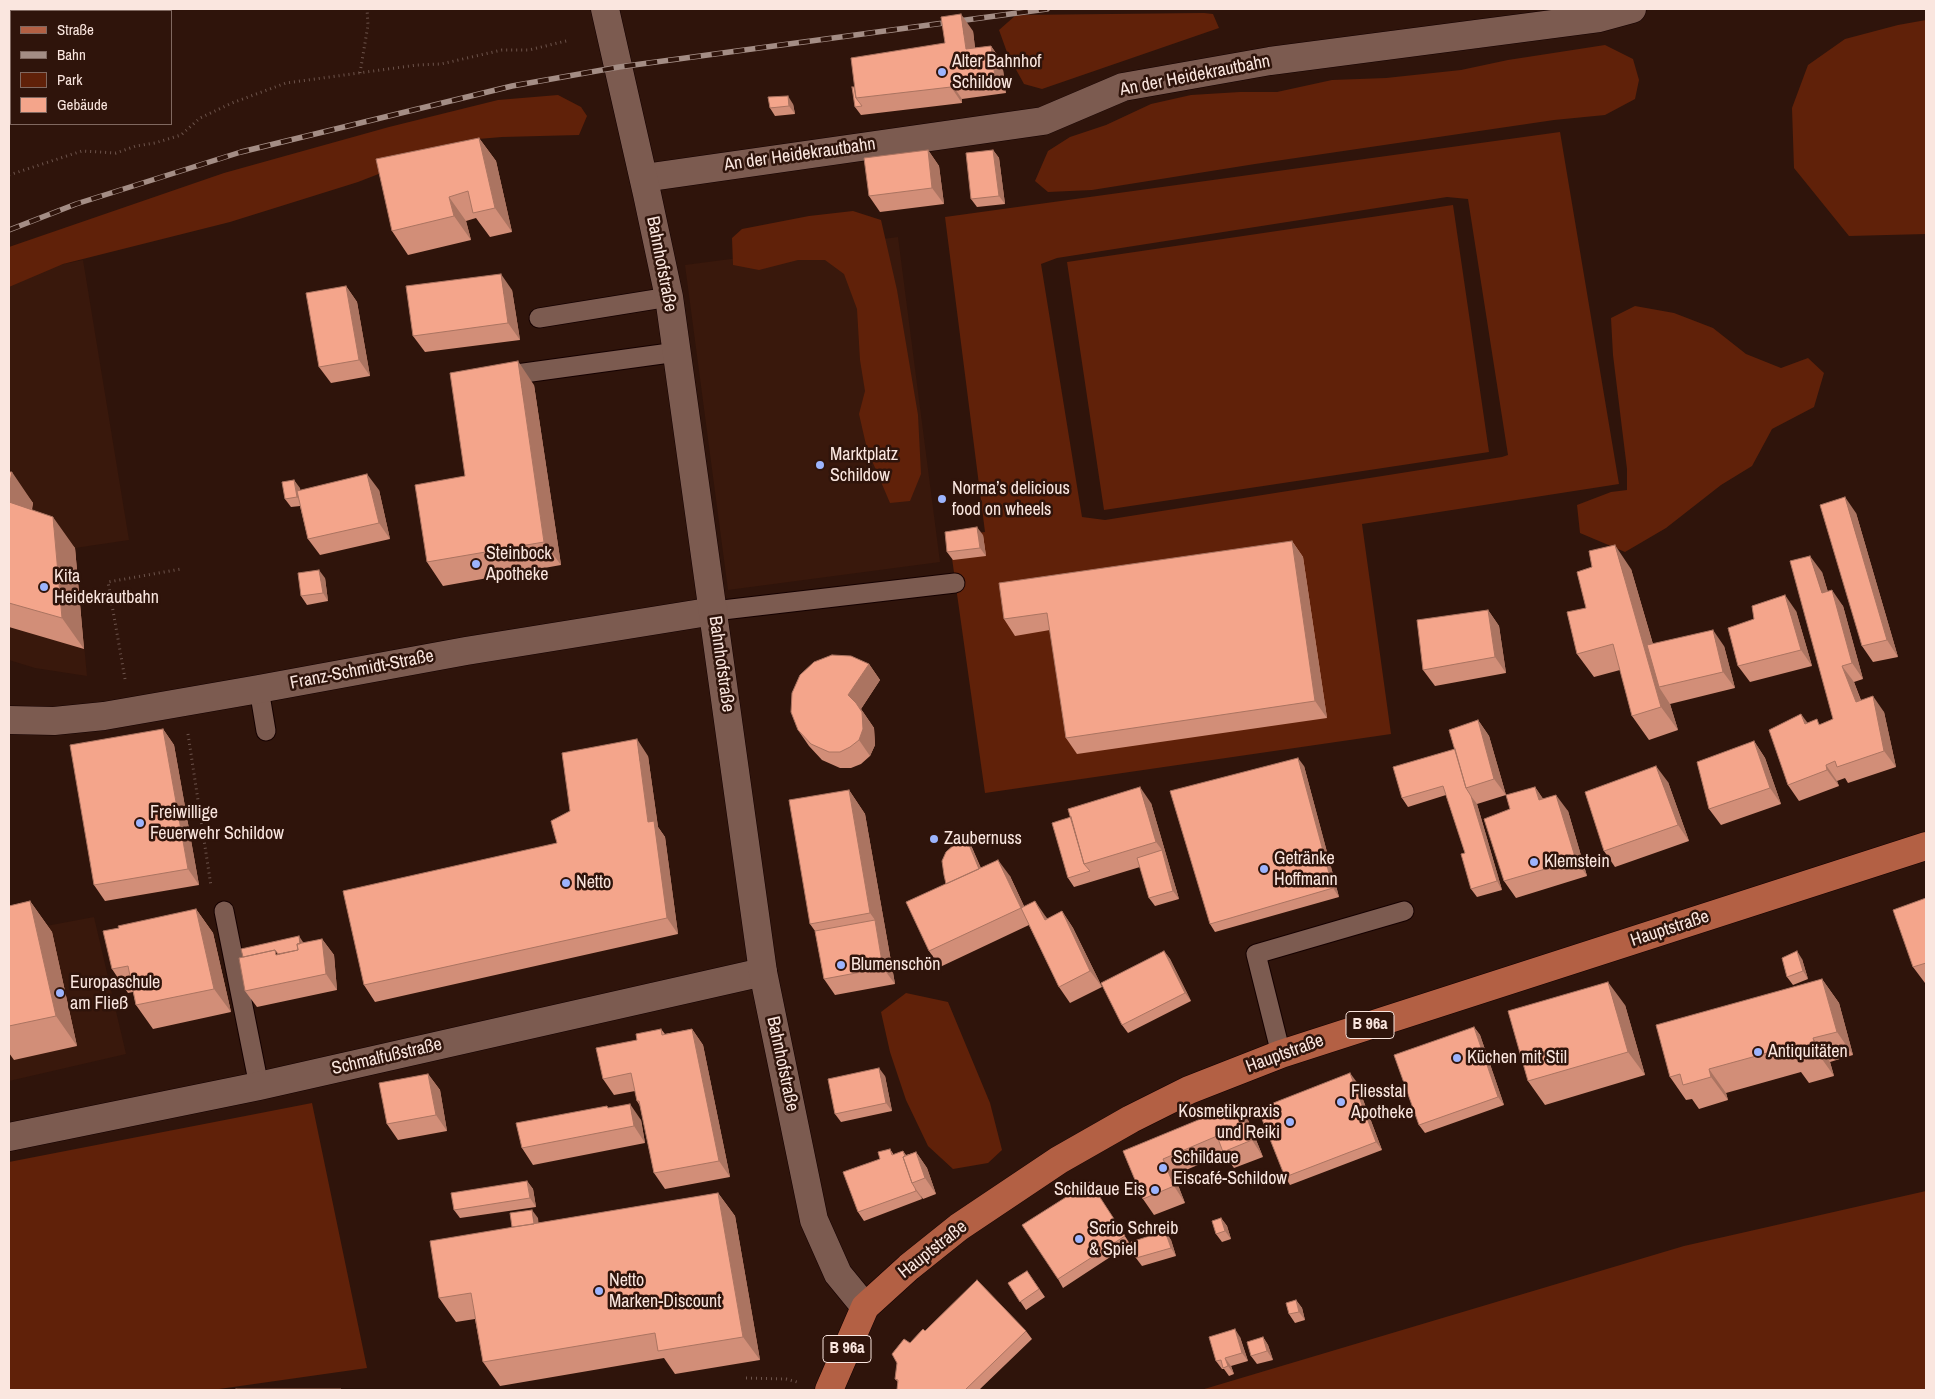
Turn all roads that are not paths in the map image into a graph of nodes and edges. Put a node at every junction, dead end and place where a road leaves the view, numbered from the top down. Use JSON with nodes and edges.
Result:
{"nodes":[{"id":1,"x":605,"y":9,"type":"edge"},
{"id":2,"x":1632,"y":9,"type":"edge"},
{"id":3,"x":644,"y":178,"type":"junction"},
{"id":4,"x":669,"y":298,"type":"junction"},
{"id":5,"x":539,"y":318,"type":"dead end"},
{"id":6,"x":677,"y":352,"type":"junction"},
{"id":7,"x":481,"y":378,"type":"edge"},
{"id":8,"x":955,"y":583,"type":"dead end"},
{"id":9,"x":714,"y":611,"type":"junction"},
{"id":10,"x":259,"y":690,"type":"junction"},
{"id":11,"x":9,"y":720,"type":"edge"},
{"id":12,"x":266,"y":731,"type":"dead end"},
{"id":13,"x":1926,"y":846,"type":"edge"},
{"id":14,"x":224,"y":911,"type":"dead end"},
{"id":15,"x":1404,"y":911,"type":"dead end"},
{"id":16,"x":763,"y":972,"type":"junction"},
{"id":17,"x":1281,"y":1054,"type":"junction"},
{"id":18,"x":259,"y":1086,"type":"junction"},
{"id":19,"x":9,"y":1137,"type":"edge"},
{"id":20,"x":866,"y":1307,"type":"junction"},
{"id":21,"x":829,"y":1390,"type":"edge"}],
"edges":[{"from":1,"to":3,"type":"street","name":"Bahnhofstraße"},
{"from":2,"to":3,"type":"street","name":"An der Heidekrautbahn"},
{"from":3,"to":4,"type":"street","name":"Bahnhofstraße"},
{"from":4,"to":5,"type":"lane"},
{"from":4,"to":6,"type":"street","name":"Bahnhofstraße"},
{"from":6,"to":7,"type":"lane"},
{"from":6,"to":9,"type":"street","name":"Bahnhofstraße"},
{"from":8,"to":9,"type":"lane"},
{"from":9,"to":10,"type":"street","name":"Franz-Schmidt-Straße"},
{"from":9,"to":16,"type":"street","name":"Bahnhofstraße"},
{"from":10,"to":11,"type":"street","name":"Franz-Schmidt-Straße"},
{"from":10,"to":12,"type":"lane"},
{"from":13,"to":17,"type":"main road","name":"Hauptstraße","number":"B 96a"},
{"from":14,"to":18,"type":"lane"},
{"from":15,"to":17,"type":"lane"},
{"from":16,"to":18,"type":"street","name":"Schmalfußstraße"},
{"from":16,"to":20,"type":"street","name":"Bahnhofstraße"},
{"from":17,"to":20,"type":"main road","name":"Hauptstraße","number":"B 96a"},
{"from":18,"to":19,"type":"street","name":"Schmalfußstraße"},
{"from":20,"to":21,"type":"main road","name":"Hauptstraße","number":"B 96a"}]}
